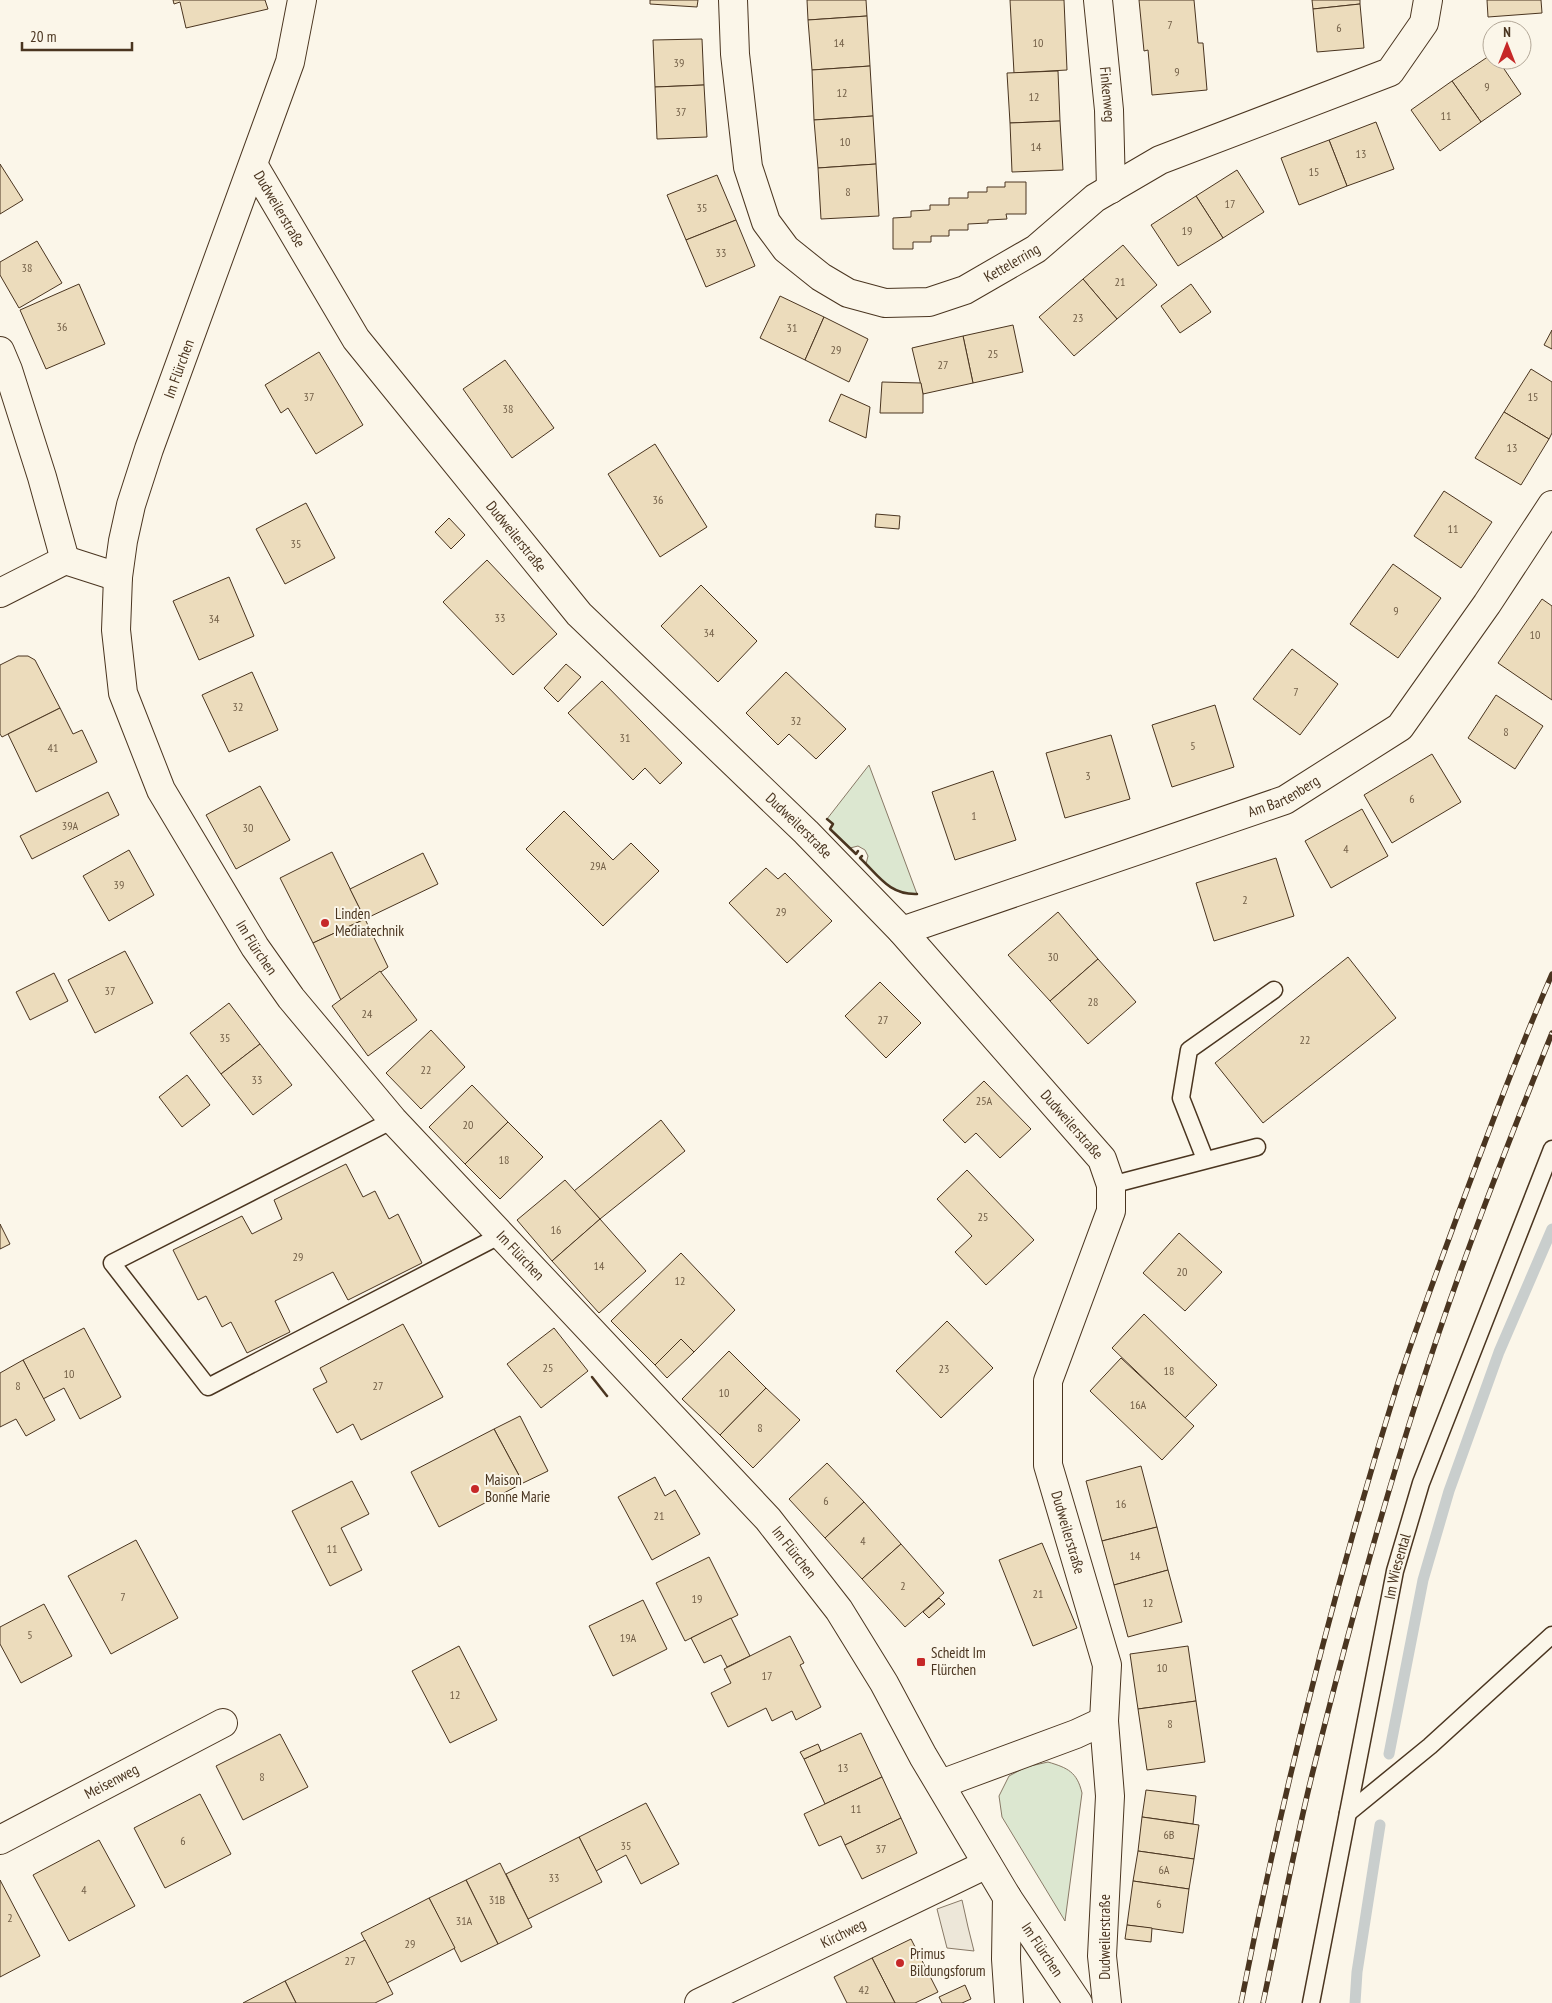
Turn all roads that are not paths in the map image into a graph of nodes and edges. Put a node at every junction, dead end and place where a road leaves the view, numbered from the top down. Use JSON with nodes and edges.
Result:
{"nodes":[{"id":1,"x":302,"y":0,"type":"edge"},
{"id":2,"x":733,"y":0,"type":"edge"},
{"id":3,"x":1098,"y":0,"type":"edge"},
{"id":4,"x":1428,"y":0,"type":"edge"},
{"id":5,"x":254,"y":166,"type":"junction"},
{"id":6,"x":1111,"y":189,"type":"junction"},
{"id":7,"x":0,"y":352,"type":"edge"},
{"id":8,"x":1552,"y":505,"type":"edge"},
{"id":9,"x":66,"y":560,"type":"junction"},
{"id":10,"x":118,"y":577,"type":"junction"},
{"id":11,"x":0,"y":593,"type":"edge"},
{"id":12,"x":902,"y":931,"type":"junction"},
{"id":13,"x":1274,"y":990,"type":"dead end"},
{"id":14,"x":393,"y":1120,"type":"junction"},
{"id":15,"x":1257,"y":1147,"type":"dead end"},
{"id":16,"x":1552,"y":1149,"type":"edge"},
{"id":17,"x":1205,"y":1160,"type":"junction"},
{"id":18,"x":1111,"y":1185,"type":"junction"},
{"id":19,"x":501,"y":1234,"type":"junction"},
{"id":20,"x":1552,"y":1635,"type":"edge"},
{"id":21,"x":1104,"y":1721,"type":"junction"},
{"id":22,"x":223,"y":1723,"type":"dead end"},
{"id":23,"x":941,"y":1784,"type":"junction"},
{"id":24,"x":1348,"y":1813,"type":"junction"},
{"id":25,"x":0,"y":1840,"type":"edge"},
{"id":26,"x":987,"y":1864,"type":"junction"},
{"id":27,"x":1006,"y":1896,"type":"junction"},
{"id":28,"x":699,"y":2003,"type":"edge"},
{"id":29,"x":1009,"y":2003,"type":"edge"},
{"id":30,"x":1078,"y":2003,"type":"edge"},
{"id":31,"x":1107,"y":2003,"type":"edge"},
{"id":32,"x":1311,"y":2003,"type":"edge"}],
"edges":[{"from":1,"to":5,"type":"street","name":"Dudweilerstraße"},
{"from":2,"to":6,"type":"street","name":"Kettelerring"},
{"from":3,"to":6,"type":"street","name":"Finkenweg"},
{"from":4,"to":6,"type":"street","name":"Kettelerring"},
{"from":5,"to":10,"type":"street","name":"Im Flürchen"},
{"from":5,"to":12,"type":"street","name":"Dudweilerstraße"},
{"from":7,"to":9,"type":"street"},
{"from":8,"to":12,"type":"street","name":"Am Bartenberg"},
{"from":9,"to":10,"type":"street"},
{"from":9,"to":11,"type":"street"},
{"from":10,"to":14,"type":"street","name":"Im Flürchen"},
{"from":12,"to":18,"type":"street","name":"Dudweilerstraße"},
{"from":13,"to":17,"type":"lane"},
{"from":14,"to":19,"type":"street","name":"Im Flürchen"},
{"from":14,"to":19,"type":"lane"},
{"from":15,"to":17,"type":"lane"},
{"from":16,"to":24,"type":"lane","name":"Im Wiesental"},
{"from":17,"to":18,"type":"lane"},
{"from":18,"to":21,"type":"street","name":"Dudweilerstraße"},
{"from":19,"to":23,"type":"street","name":"Im Flürchen"},
{"from":20,"to":24,"type":"lane"},
{"from":21,"to":23,"type":"street"},
{"from":21,"to":31,"type":"street","name":"Dudweilerstraße"},
{"from":22,"to":25,"type":"street","name":"Meisenweg"},
{"from":23,"to":26,"type":"street","name":"Im Flürchen"},
{"from":24,"to":32,"type":"lane","name":"Im Wiesental"},
{"from":26,"to":27,"type":"street","name":"Im Flürchen"},
{"from":26,"to":28,"type":"street","name":"Kirchweg"},
{"from":27,"to":29,"type":"street","name":"Im Flürchen"},
{"from":27,"to":30,"type":"street","name":"Im Flürchen"}]}
